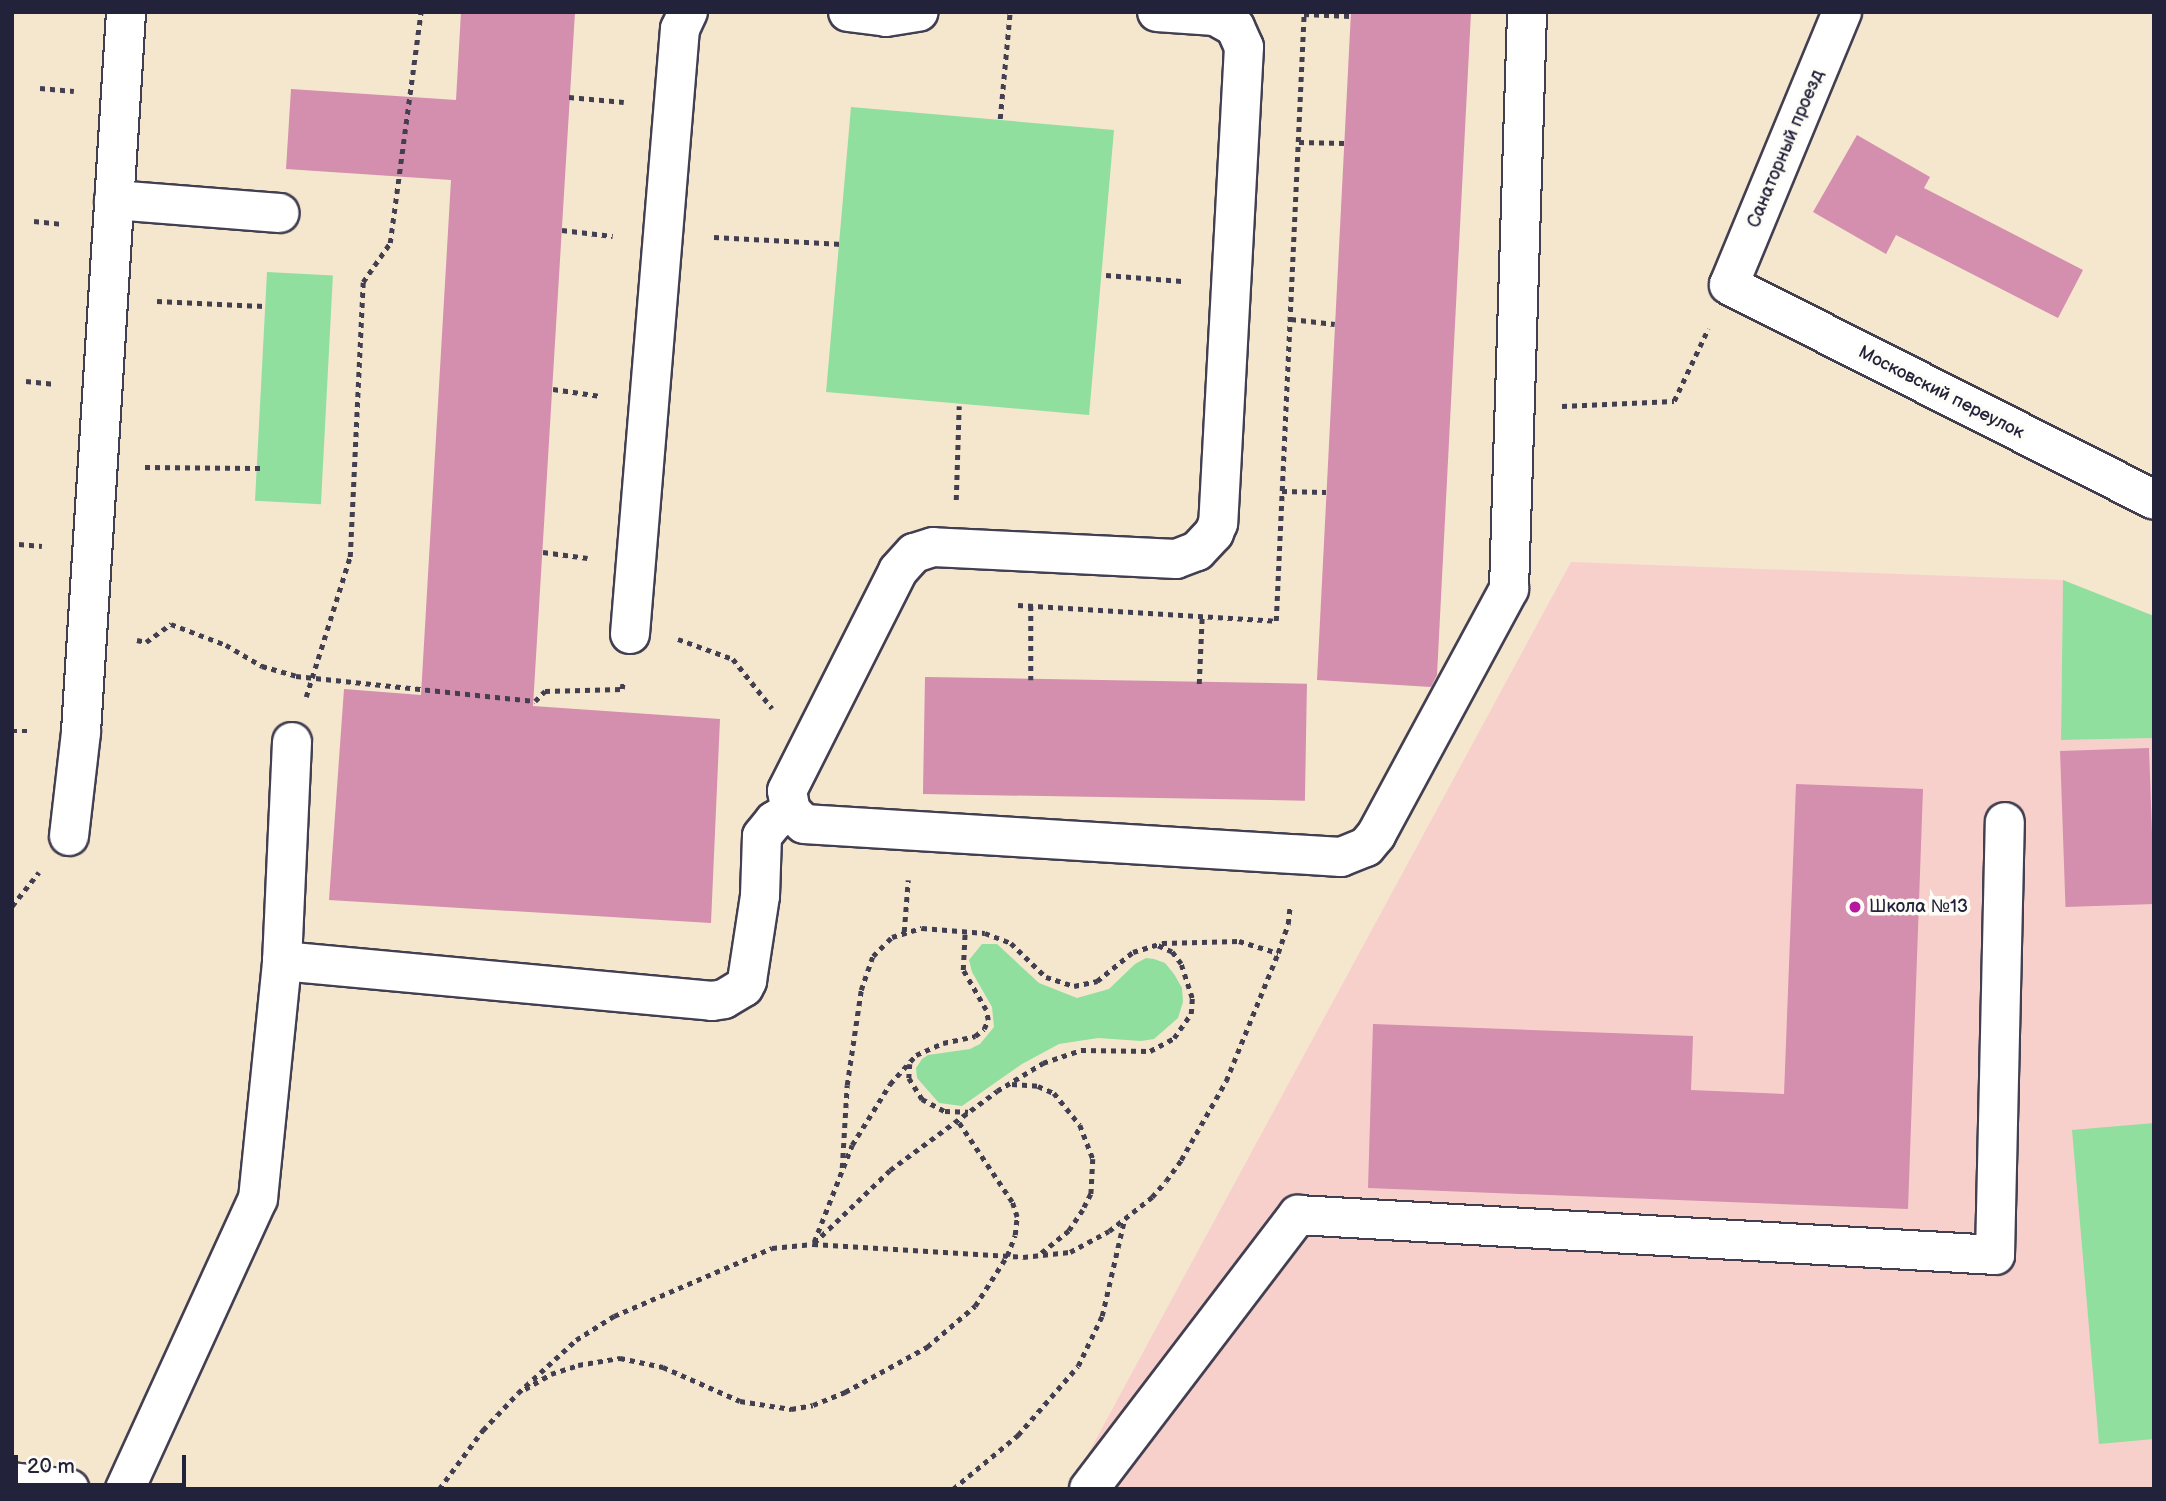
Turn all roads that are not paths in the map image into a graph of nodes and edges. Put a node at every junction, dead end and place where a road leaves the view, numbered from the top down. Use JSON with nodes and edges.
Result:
{"nodes":[{"id":1,"x":126,"y":12,"type":"edge"},
{"id":2,"x":688,"y":12,"type":"edge"},
{"id":3,"x":848,"y":12,"type":"edge"},
{"id":4,"x":919,"y":12,"type":"edge"},
{"id":5,"x":1157,"y":12,"type":"edge"},
{"id":6,"x":1527,"y":12,"type":"edge"},
{"id":7,"x":1842,"y":12,"type":"edge"},
{"id":8,"x":114,"y":200,"type":"junction"},
{"id":9,"x":279,"y":213,"type":"dead end"},
{"id":10,"x":1729,"y":285,"type":"joint"},
{"id":11,"x":2154,"y":500,"type":"edge"},
{"id":12,"x":630,"y":634,"type":"road end"},
{"id":13,"x":292,"y":742,"type":"road end"},
{"id":14,"x":791,"y":811,"type":"junction"},
{"id":15,"x":2005,"y":822,"type":"dead end"},
{"id":16,"x":68,"y":836,"type":"dead end"},
{"id":17,"x":282,"y":961,"type":"junction"},
{"id":18,"x":12,"y":1482,"type":"edge"},
{"id":19,"x":70,"y":1489,"type":"edge"},
{"id":20,"x":125,"y":1489,"type":"edge"},
{"id":21,"x":1090,"y":1489,"type":"edge"}],
"edges":[{"from":1,"to":8,"type":"lane"},
{"from":2,"to":12,"type":"lane"},
{"from":3,"to":4,"type":"lane"},
{"from":5,"to":14,"type":"lane"},
{"from":6,"to":14,"type":"lane"},
{"from":7,"to":10,"type":"lane","name":"Санаторный проезд"},
{"from":8,"to":9,"type":"lane"},
{"from":8,"to":16,"type":"lane"},
{"from":10,"to":11,"type":"lane","name":"Московский переулок"},
{"from":13,"to":17,"type":"lane"},
{"from":14,"to":17,"type":"lane"},
{"from":15,"to":21,"type":"lane"},
{"from":17,"to":20,"type":"lane"},
{"from":18,"to":19,"type":"lane"}]}
